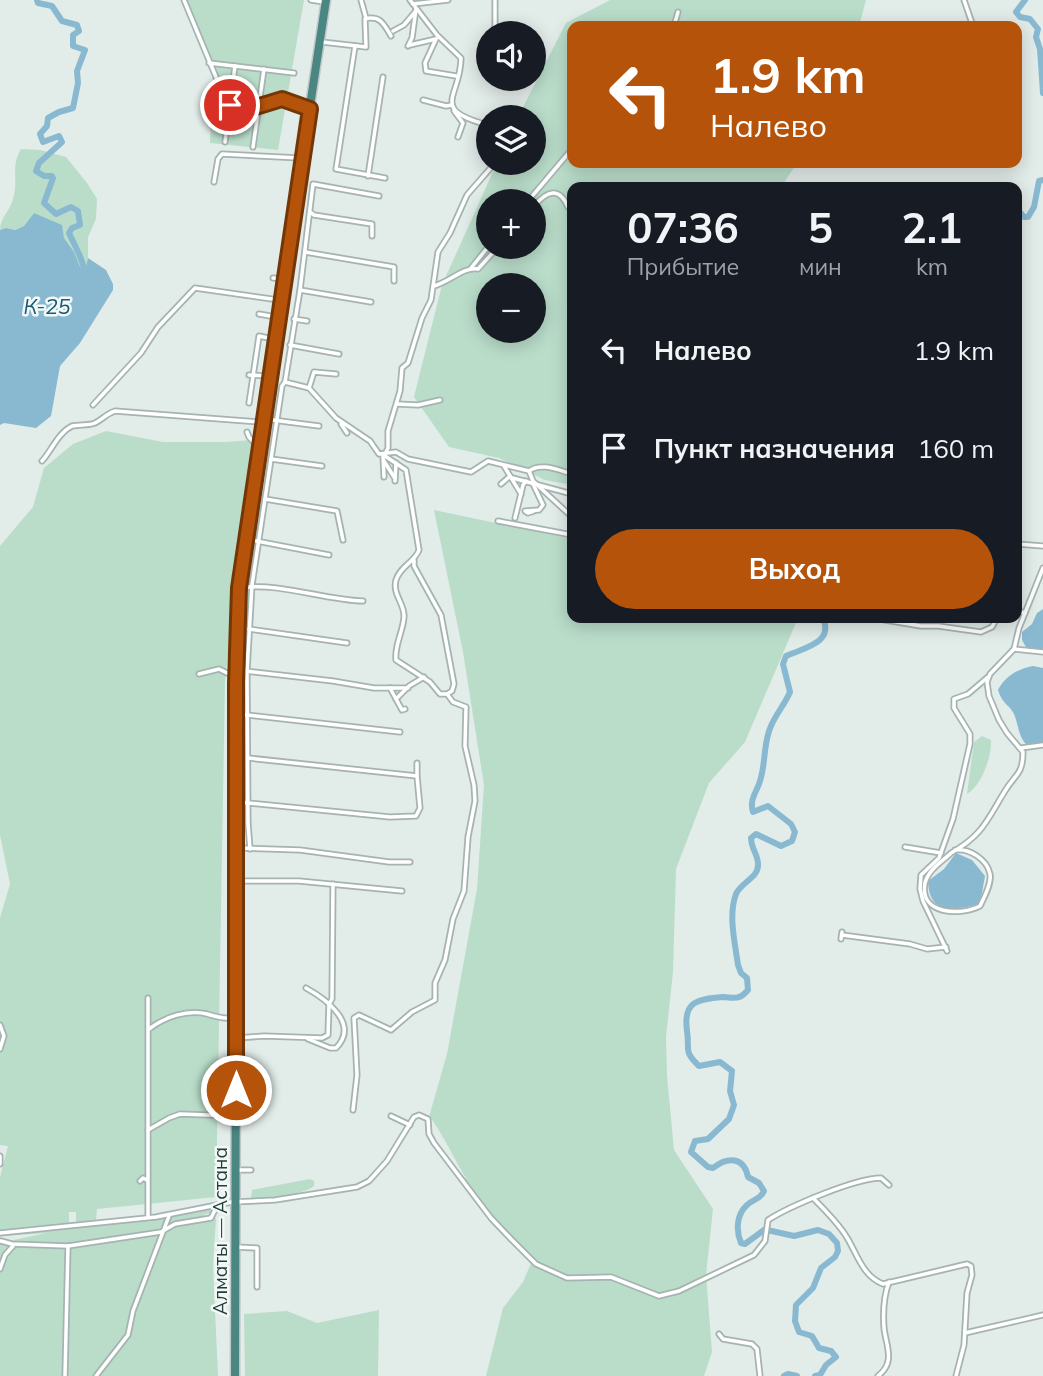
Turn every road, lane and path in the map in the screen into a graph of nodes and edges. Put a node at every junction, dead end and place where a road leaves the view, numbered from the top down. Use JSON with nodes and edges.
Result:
{"nodes":[{"id":1,"x":184,"y":0,"type":"edge"},
{"id":2,"x":311,"y":0,"type":"edge"},
{"id":3,"x":361,"y":0,"type":"edge"},
{"id":4,"x":448,"y":0,"type":"edge"},
{"id":5,"x":495,"y":0,"type":"edge"},
{"id":6,"x":964,"y":0,"type":"edge"},
{"id":7,"x":326,"y":1,"type":"edge"},
{"id":8,"x":411,"y":2,"type":"edge"},
{"id":9,"x":416,"y":10,"type":"junction"},
{"id":10,"x":678,"y":12,"type":"dead end"},
{"id":11,"x":366,"y":18,"type":"junction"},
{"id":12,"x":495,"y":21,"type":"edge"},
{"id":13,"x":675,"y":21,"type":"edge"},
{"id":14,"x":971,"y":21,"type":"edge"},
{"id":15,"x":393,"y":31,"type":"dead end"},
{"id":16,"x":391,"y":36,"type":"dead end"},
{"id":17,"x":438,"y":39,"type":"junction"},
{"id":18,"x":320,"y":42,"type":"junction"},
{"id":19,"x":355,"y":46,"type":"junction"},
{"id":20,"x":209,"y":63,"type":"junction"},
{"id":21,"x":235,"y":66,"type":"junction"},
{"id":22,"x":264,"y":69,"type":"junction"},
{"id":23,"x":294,"y":73,"type":"dead end"},
{"id":24,"x":456,"y":76,"type":"junction"},
{"id":25,"x":383,"y":78,"type":"dead end"},
{"id":26,"x":423,"y":100,"type":"dead end"},
{"id":27,"x":230,"y":105,"type":"junction"},
{"id":28,"x":259,"y":106,"type":"junction"},
{"id":29,"x":453,"y":107,"type":"junction"},
{"id":30,"x":310,"y":109,"type":"junction"},
{"id":31,"x":476,"y":121,"type":"edge"},
{"id":32,"x":458,"y":137,"type":"dead end"},
{"id":33,"x":225,"y":142,"type":"dead end"},
{"id":34,"x":253,"y":146,"type":"dead end"},
{"id":35,"x":567,"y":155,"type":"edge"},
{"id":36,"x":303,"y":158,"type":"junction"},
{"id":37,"x":484,"y":175,"type":"edge"},
{"id":38,"x":369,"y":176,"type":"junction"},
{"id":39,"x":385,"y":178,"type":"dead end"},
{"id":40,"x":214,"y":182,"type":"dead end"},
{"id":41,"x":538,"y":189,"type":"edge"},
{"id":42,"x":546,"y":195,"type":"edge"},
{"id":43,"x":379,"y":196,"type":"dead end"},
{"id":44,"x":567,"y":205,"type":"edge"},
{"id":45,"x":310,"y":212,"type":"junction"},
{"id":46,"x":372,"y":236,"type":"dead end"},
{"id":47,"x":305,"y":252,"type":"junction"},
{"id":48,"x":478,"y":259,"type":"edge"},
{"id":49,"x":488,"y":259,"type":"edge"},
{"id":50,"x":471,"y":268,"type":"junction"},
{"id":51,"x":273,"y":278,"type":"dead end"},
{"id":52,"x":284,"y":280,"type":"junction"},
{"id":53,"x":394,"y":281,"type":"dead end"},
{"id":54,"x":434,"y":286,"type":"junction"},
{"id":55,"x":300,"y":289,"type":"junction"},
{"id":56,"x":281,"y":300,"type":"junction"},
{"id":57,"x":371,"y":302,"type":"dead end"},
{"id":58,"x":259,"y":314,"type":"dead end"},
{"id":59,"x":279,"y":317,"type":"junction"},
{"id":60,"x":294,"y":319,"type":"junction"},
{"id":61,"x":307,"y":321,"type":"dead end"},
{"id":62,"x":275,"y":340,"type":"junction"},
{"id":63,"x":290,"y":345,"type":"junction"},
{"id":64,"x":339,"y":354,"type":"dead end"},
{"id":65,"x":336,"y":374,"type":"dead end"},
{"id":66,"x":251,"y":375,"type":"junction"},
{"id":67,"x":270,"y":376,"type":"junction"},
{"id":68,"x":285,"y":382,"type":"junction"},
{"id":69,"x":309,"y":388,"type":"junction"},
{"id":70,"x":440,"y":400,"type":"dead end"},
{"id":71,"x":249,"y":403,"type":"dead end"},
{"id":72,"x":396,"y":404,"type":"junction"},
{"id":73,"x":93,"y":405,"type":"dead end"},
{"id":74,"x":263,"y":421,"type":"junction"},
{"id":75,"x":277,"y":421,"type":"junction"},
{"id":76,"x":341,"y":422,"type":"junction"},
{"id":77,"x":319,"y":426,"type":"dead end"},
{"id":78,"x":247,"y":432,"type":"dead end"},
{"id":79,"x":347,"y":433,"type":"dead end"},
{"id":80,"x":259,"y":447,"type":"junction"},
{"id":81,"x":384,"y":456,"type":"junction"},
{"id":82,"x":271,"y":459,"type":"junction"},
{"id":83,"x":42,"y":461,"type":"dead end"},
{"id":84,"x":396,"y":463,"type":"junction"},
{"id":85,"x":322,"y":466,"type":"dead end"},
{"id":86,"x":504,"y":466,"type":"junction"},
{"id":87,"x":529,"y":471,"type":"junction"},
{"id":88,"x":567,"y":473,"type":"edge"},
{"id":89,"x":384,"y":477,"type":"dead end"},
{"id":90,"x":509,"y":477,"type":"junction"},
{"id":91,"x":528,"y":479,"type":"junction"},
{"id":92,"x":501,"y":484,"type":"dead end"},
{"id":93,"x":536,"y":485,"type":"junction"},
{"id":94,"x":567,"y":493,"type":"edge"},
{"id":95,"x":520,"y":494,"type":"junction"},
{"id":96,"x":265,"y":499,"type":"junction"},
{"id":97,"x":534,"y":511,"type":"dead end"},
{"id":98,"x":567,"y":513,"type":"edge"},
{"id":99,"x":515,"y":518,"type":"dead end"},
{"id":100,"x":498,"y":521,"type":"dead end"},
{"id":101,"x":567,"y":534,"type":"edge"},
{"id":102,"x":245,"y":539,"type":"junction"},
{"id":103,"x":343,"y":540,"type":"dead end"},
{"id":104,"x":258,"y":541,"type":"junction"},
{"id":105,"x":1022,"y":544,"type":"edge"},
{"id":106,"x":1043,"y":546,"type":"edge"},
{"id":107,"x":330,"y":555,"type":"dead end"},
{"id":108,"x":414,"y":558,"type":"junction"},
{"id":109,"x":1043,"y":568,"type":"edge"},
{"id":110,"x":252,"y":585,"type":"junction"},
{"id":111,"x":239,"y":588,"type":"junction"},
{"id":112,"x":363,"y":601,"type":"dead end"},
{"id":113,"x":1022,"y":612,"type":"edge"},
{"id":114,"x":1025,"y":613,"type":"junction"},
{"id":115,"x":900,"y":623,"type":"edge"},
{"id":116,"x":994,"y":623,"type":"edge"},
{"id":117,"x":1022,"y":623,"type":"edge"},
{"id":118,"x":1022,"y":623,"type":"edge"},
{"id":119,"x":249,"y":629,"type":"junction"},
{"id":120,"x":347,"y":643,"type":"dead end"},
{"id":121,"x":1014,"y":649,"type":"junction"},
{"id":122,"x":1043,"y":652,"type":"edge"},
{"id":123,"x":247,"y":670,"type":"junction"},
{"id":124,"x":236,"y":671,"type":"junction"},
{"id":125,"x":198,"y":674,"type":"dead end"},
{"id":126,"x":424,"y":677,"type":"junction"},
{"id":127,"x":988,"y":677,"type":"junction"},
{"id":128,"x":390,"y":688,"type":"junction"},
{"id":129,"x":408,"y":688,"type":"junction"},
{"id":130,"x":447,"y":694,"type":"junction"},
{"id":131,"x":396,"y":699,"type":"junction"},
{"id":132,"x":405,"y":709,"type":"dead end"},
{"id":133,"x":236,"y":714,"type":"junction"},
{"id":134,"x":248,"y":715,"type":"junction"},
{"id":135,"x":400,"y":732,"type":"dead end"},
{"id":136,"x":1043,"y":745,"type":"edge"},
{"id":137,"x":1021,"y":748,"type":"junction"},
{"id":138,"x":250,"y":759,"type":"junction"},
{"id":139,"x":417,"y":763,"type":"dead end"},
{"id":140,"x":236,"y":764,"type":"junction"},
{"id":141,"x":417,"y":776,"type":"junction"},
{"id":142,"x":248,"y":795,"type":"junction"},
{"id":143,"x":236,"y":799,"type":"junction"},
{"id":144,"x":248,"y":802,"type":"junction"},
{"id":145,"x":248,"y":819,"type":"junction"},
{"id":146,"x":236,"y":820,"type":"junction"},
{"id":147,"x":968,"y":844,"type":"junction"},
{"id":148,"x":236,"y":848,"type":"junction"},
{"id":149,"x":905,"y":848,"type":"dead end"},
{"id":150,"x":250,"y":849,"type":"junction"},
{"id":151,"x":955,"y":850,"type":"junction"},
{"id":152,"x":941,"y":853,"type":"junction"},
{"id":153,"x":973,"y":853,"type":"junction"},
{"id":154,"x":410,"y":862,"type":"dead end"},
{"id":155,"x":236,"y":881,"type":"junction"},
{"id":156,"x":333,"y":884,"type":"junction"},
{"id":157,"x":402,"y":891,"type":"dead end"},
{"id":158,"x":842,"y":935,"type":"dead end"},
{"id":159,"x":306,"y":988,"type":"dead end"},
{"id":160,"x":148,"y":998,"type":"dead end"},
{"id":161,"x":329,"y":1004,"type":"junction"},
{"id":162,"x":236,"y":1018,"type":"junction"},
{"id":163,"x":0,"y":1025,"type":"edge"},
{"id":164,"x":148,"y":1030,"type":"junction"},
{"id":165,"x":236,"y":1038,"type":"junction"},
{"id":166,"x":306,"y":1038,"type":"junction"},
{"id":167,"x":342,"y":1038,"type":"junction"},
{"id":168,"x":354,"y":1040,"type":"junction"},
{"id":169,"x":0,"y":1049,"type":"edge"},
{"id":170,"x":353,"y":1110,"type":"dead end"},
{"id":171,"x":236,"y":1116,"type":"junction"},
{"id":172,"x":391,"y":1116,"type":"dead end"},
{"id":173,"x":410,"y":1125,"type":"junction"},
{"id":174,"x":148,"y":1130,"type":"junction"},
{"id":175,"x":0,"y":1156,"type":"edge"},
{"id":176,"x":0,"y":1164,"type":"edge"},
{"id":177,"x":236,"y":1170,"type":"junction"},
{"id":178,"x":251,"y":1170,"type":"dead end"},
{"id":179,"x":147,"y":1180,"type":"junction"},
{"id":180,"x":140,"y":1181,"type":"dead end"},
{"id":181,"x":889,"y":1185,"type":"dead end"},
{"id":182,"x":813,"y":1198,"type":"junction"},
{"id":183,"x":236,"y":1202,"type":"junction"},
{"id":184,"x":217,"y":1206,"type":"junction"},
{"id":185,"x":170,"y":1214,"type":"junction"},
{"id":186,"x":148,"y":1217,"type":"junction"},
{"id":187,"x":161,"y":1232,"type":"junction"},
{"id":188,"x":0,"y":1238,"type":"edge"},
{"id":189,"x":15,"y":1244,"type":"junction"},
{"id":190,"x":263,"y":1246,"type":"dead end"},
{"id":191,"x":68,"y":1247,"type":"junction"},
{"id":192,"x":236,"y":1247,"type":"junction"},
{"id":193,"x":257,"y":1248,"type":"junction"},
{"id":194,"x":0,"y":1269,"type":"edge"},
{"id":195,"x":889,"y":1282,"type":"junction"},
{"id":196,"x":257,"y":1287,"type":"dead end"},
{"id":197,"x":1043,"y":1315,"type":"edge"},
{"id":198,"x":965,"y":1333,"type":"junction"},
{"id":199,"x":719,"y":1334,"type":"dead end"},
{"id":200,"x":65,"y":1376,"type":"edge"},
{"id":201,"x":96,"y":1376,"type":"edge"},
{"id":202,"x":235,"y":1376,"type":"edge"},
{"id":203,"x":760,"y":1376,"type":"edge"},
{"id":204,"x":878,"y":1376,"type":"edge"},
{"id":205,"x":956,"y":1376,"type":"edge"}],
"edges":[{"from":1,"to":20,"type":"street"},
{"from":2,"to":7,"type":"street"},
{"from":3,"to":11,"type":"street"},
{"from":4,"to":8,"type":"street"},
{"from":5,"to":12,"type":"street"},
{"from":6,"to":14,"type":"street"},
{"from":7,"to":18,"type":"highway","name":"Алматы — Астана"},
{"from":8,"to":9,"type":"street"},
{"from":9,"to":15,"type":"street"},
{"from":9,"to":17,"type":"street"},
{"from":9,"to":17,"type":"street"},
{"from":10,"to":13,"type":"street"},
{"from":11,"to":16,"type":"street"},
{"from":11,"to":19,"type":"street"},
{"from":17,"to":24,"type":"street"},
{"from":17,"to":24,"type":"street"},
{"from":18,"to":19,"type":"street"},
{"from":18,"to":30,"type":"highway","name":"Алматы — Астана"},
{"from":19,"to":38,"type":"street"},
{"from":20,"to":21,"type":"street"},
{"from":20,"to":27,"type":"street"},
{"from":21,"to":22,"type":"street"},
{"from":21,"to":27,"type":"street"},
{"from":22,"to":23,"type":"street"},
{"from":22,"to":28,"type":"street"},
{"from":24,"to":29,"type":"street"},
{"from":25,"to":38,"type":"street"},
{"from":26,"to":29,"type":"street"},
{"from":27,"to":28,"type":"street"},
{"from":27,"to":33,"type":"street"},
{"from":28,"to":30,"type":"street"},
{"from":28,"to":34,"type":"street"},
{"from":29,"to":31,"type":"street"},
{"from":29,"to":32,"type":"street"},
{"from":30,"to":36,"type":"highway","name":"Алматы — Астана"},
{"from":35,"to":41,"type":"street"},
{"from":36,"to":40,"type":"street"},
{"from":36,"to":52,"type":"highway","name":"Алматы — Астана"},
{"from":37,"to":54,"type":"street"},
{"from":38,"to":39,"type":"street"},
{"from":42,"to":44,"type":"street"},
{"from":43,"to":45,"type":"street"},
{"from":45,"to":46,"type":"street"},
{"from":45,"to":47,"type":"street"},
{"from":47,"to":53,"type":"street"},
{"from":47,"to":55,"type":"street"},
{"from":48,"to":50,"type":"street"},
{"from":49,"to":50,"type":"street"},
{"from":50,"to":54,"type":"street"},
{"from":51,"to":52,"type":"street"},
{"from":52,"to":56,"type":"highway","name":"Алматы — Астана"},
{"from":54,"to":72,"type":"street"},
{"from":55,"to":57,"type":"street"},
{"from":55,"to":60,"type":"street"},
{"from":56,"to":59,"type":"highway","name":"Алматы — Астана"},
{"from":56,"to":73,"type":"street"},
{"from":58,"to":59,"type":"street"},
{"from":59,"to":62,"type":"highway","name":"Алматы — Астана"},
{"from":60,"to":61,"type":"street"},
{"from":60,"to":63,"type":"street"},
{"from":62,"to":66,"type":"street"},
{"from":62,"to":67,"type":"highway","name":"Алматы — Астана"},
{"from":63,"to":64,"type":"street"},
{"from":63,"to":68,"type":"street"},
{"from":65,"to":69,"type":"street"},
{"from":66,"to":67,"type":"street"},
{"from":66,"to":71,"type":"street"},
{"from":67,"to":74,"type":"highway","name":"Алматы — Астана"},
{"from":68,"to":69,"type":"street"},
{"from":68,"to":75,"type":"street"},
{"from":69,"to":76,"type":"street"},
{"from":70,"to":72,"type":"street"},
{"from":72,"to":81,"type":"street"},
{"from":74,"to":75,"type":"street"},
{"from":74,"to":80,"type":"highway","name":"Алматы — Астана"},
{"from":74,"to":83,"type":"street"},
{"from":75,"to":77,"type":"street"},
{"from":75,"to":82,"type":"street"},
{"from":76,"to":79,"type":"street"},
{"from":76,"to":81,"type":"street"},
{"from":78,"to":80,"type":"street"},
{"from":80,"to":102,"type":"highway","name":"Алматы — Астана"},
{"from":81,"to":84,"type":"street"},
{"from":81,"to":84,"type":"street"},
{"from":81,"to":86,"type":"street"},
{"from":81,"to":89,"type":"street"},
{"from":82,"to":85,"type":"street"},
{"from":82,"to":96,"type":"street"},
{"from":84,"to":108,"type":"street"},
{"from":86,"to":87,"type":"street"},
{"from":86,"to":90,"type":"street"},
{"from":87,"to":88,"type":"street"},
{"from":87,"to":91,"type":"street"},
{"from":90,"to":91,"type":"street"},
{"from":90,"to":92,"type":"street"},
{"from":90,"to":95,"type":"street"},
{"from":91,"to":93,"type":"street"},
{"from":91,"to":95,"type":"street"},
{"from":93,"to":94,"type":"street"},
{"from":93,"to":97,"type":"street"},
{"from":93,"to":98,"type":"street"},
{"from":95,"to":99,"type":"street"},
{"from":96,"to":103,"type":"street"},
{"from":96,"to":104,"type":"street"},
{"from":100,"to":101,"type":"street"},
{"from":102,"to":104,"type":"street"},
{"from":102,"to":111,"type":"highway","name":"Алматы — Астана"},
{"from":104,"to":107,"type":"street"},
{"from":104,"to":110,"type":"street"},
{"from":105,"to":106,"type":"street"},
{"from":108,"to":126,"type":"street"},
{"from":108,"to":130,"type":"street"},
{"from":109,"to":114,"type":"street"},
{"from":110,"to":111,"type":"street"},
{"from":110,"to":112,"type":"street"},
{"from":110,"to":119,"type":"street"},
{"from":111,"to":124,"type":"highway","name":"Алматы — Астана"},
{"from":113,"to":114,"type":"street"},
{"from":114,"to":117,"type":"street"},
{"from":115,"to":116,"type":"street"},
{"from":118,"to":121,"type":"street"},
{"from":119,"to":120,"type":"street"},
{"from":119,"to":123,"type":"street"},
{"from":121,"to":122,"type":"street"},
{"from":121,"to":127,"type":"street"},
{"from":123,"to":124,"type":"street"},
{"from":123,"to":128,"type":"street"},
{"from":123,"to":134,"type":"street"},
{"from":124,"to":125,"type":"street"},
{"from":124,"to":133,"type":"highway","name":"Алматы — Астана"},
{"from":126,"to":129,"type":"street"},
{"from":126,"to":130,"type":"street"},
{"from":127,"to":137,"type":"street"},
{"from":127,"to":152,"type":"street"},
{"from":128,"to":129,"type":"street"},
{"from":128,"to":131,"type":"street"},
{"from":129,"to":131,"type":"street"},
{"from":130,"to":168,"type":"street"},
{"from":131,"to":132,"type":"street"},
{"from":133,"to":134,"type":"street"},
{"from":133,"to":140,"type":"highway","name":"Алматы — Астана"},
{"from":134,"to":135,"type":"street"},
{"from":134,"to":138,"type":"street"},
{"from":136,"to":137,"type":"street"},
{"from":137,"to":147,"type":"street"},
{"from":138,"to":140,"type":"street"},
{"from":138,"to":141,"type":"street"},
{"from":138,"to":142,"type":"street"},
{"from":139,"to":141,"type":"street"},
{"from":140,"to":143,"type":"highway","name":"Алматы — Астана"},
{"from":141,"to":144,"type":"street"},
{"from":142,"to":143,"type":"street"},
{"from":142,"to":144,"type":"street"},
{"from":143,"to":144,"type":"street"},
{"from":143,"to":146,"type":"highway","name":"Алматы — Астана"},
{"from":144,"to":145,"type":"street"},
{"from":145,"to":146,"type":"street"},
{"from":145,"to":150,"type":"street"},
{"from":146,"to":148,"type":"highway","name":"Алматы — Астана"},
{"from":147,"to":151,"type":"street"},
{"from":147,"to":153,"type":"street"},
{"from":148,"to":150,"type":"street"},
{"from":148,"to":155,"type":"highway","name":"Алматы — Астана"},
{"from":149,"to":152,"type":"street"},
{"from":150,"to":154,"type":"street"},
{"from":151,"to":153,"type":"street"},
{"from":151,"to":153,"type":"street"},
{"from":152,"to":158,"type":"street"},
{"from":155,"to":156,"type":"street"},
{"from":155,"to":162,"type":"highway","name":"Алматы — Астана"},
{"from":156,"to":157,"type":"street"},
{"from":156,"to":161,"type":"street"},
{"from":159,"to":161,"type":"street"},
{"from":160,"to":164,"type":"street"},
{"from":161,"to":166,"type":"street"},
{"from":161,"to":167,"type":"street"},
{"from":162,"to":164,"type":"street"},
{"from":162,"to":165,"type":"highway","name":"Алматы — Астана"},
{"from":163,"to":169,"type":"street"},
{"from":164,"to":174,"type":"street"},
{"from":165,"to":166,"type":"street"},
{"from":165,"to":171,"type":"highway","name":"Алматы — Астана"},
{"from":166,"to":167,"type":"street"},
{"from":167,"to":168,"type":"street"},
{"from":168,"to":170,"type":"street"},
{"from":171,"to":174,"type":"street"},
{"from":171,"to":177,"type":"highway","name":"Алматы — Астана"},
{"from":172,"to":173,"type":"street"},
{"from":173,"to":182,"type":"street"},
{"from":173,"to":183,"type":"street"},
{"from":174,"to":179,"type":"street"},
{"from":175,"to":176,"type":"street"},
{"from":177,"to":178,"type":"street"},
{"from":177,"to":183,"type":"highway","name":"Алматы — Астана"},
{"from":179,"to":180,"type":"street"},
{"from":179,"to":186,"type":"street"},
{"from":181,"to":182,"type":"street"},
{"from":182,"to":195,"type":"street"},
{"from":183,"to":184,"type":"street"},
{"from":183,"to":192,"type":"highway","name":"Алматы — Астана"},
{"from":184,"to":185,"type":"street"},
{"from":184,"to":187,"type":"street"},
{"from":185,"to":186,"type":"street"},
{"from":185,"to":187,"type":"street"},
{"from":186,"to":188,"type":"street"},
{"from":187,"to":191,"type":"street"},
{"from":187,"to":201,"type":"street"},
{"from":188,"to":189,"type":"street"},
{"from":189,"to":191,"type":"street"},
{"from":189,"to":194,"type":"street"},
{"from":190,"to":193,"type":"street"},
{"from":191,"to":200,"type":"street"},
{"from":192,"to":193,"type":"street"},
{"from":192,"to":202,"type":"highway","name":"Алматы — Астана"},
{"from":193,"to":196,"type":"street"},
{"from":195,"to":198,"type":"street"},
{"from":195,"to":204,"type":"street"},
{"from":197,"to":198,"type":"street"},
{"from":198,"to":205,"type":"street"},
{"from":199,"to":203,"type":"street"}]}
